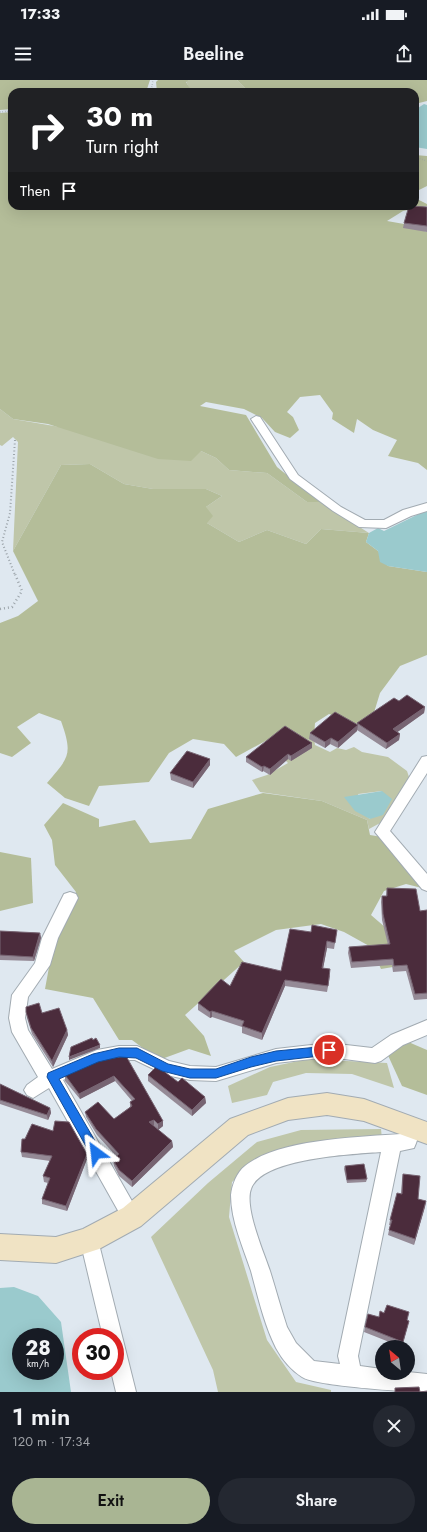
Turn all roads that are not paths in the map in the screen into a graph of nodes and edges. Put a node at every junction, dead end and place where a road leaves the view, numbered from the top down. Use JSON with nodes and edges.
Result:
{"nodes":[{"id":1,"x":256,"y":419,"type":"dead end"},
{"id":2,"x":427,"y":507,"type":"edge"},
{"id":3,"x":427,"y":761,"type":"edge"},
{"id":4,"x":427,"y":885,"type":"edge"},
{"id":5,"x":70,"y":898,"type":"dead end"},
{"id":6,"x":427,"y":1027,"type":"edge"},
{"id":7,"x":52,"y":1077,"type":"junction"},
{"id":8,"x":34,"y":1090,"type":"dead end"},
{"id":9,"x":410,"y":1135,"type":"edge"},
{"id":10,"x":132,"y":1217,"type":"junction"},
{"id":11,"x":89,"y":1240,"type":"junction"},
{"id":12,"x":0,"y":1247,"type":"edge"},
{"id":13,"x":111,"y":1328,"type":"edge"},
{"id":14,"x":352,"y":1376,"type":"junction"},
{"id":15,"x":123,"y":1380,"type":"edge"},
{"id":16,"x":427,"y":1384,"type":"edge"},
{"id":17,"x":126,"y":1392,"type":"edge"}],
"edges":[{"from":1,"to":2,"type":"street"},
{"from":3,"to":4,"type":"street"},
{"from":5,"to":7,"type":"street"},
{"from":6,"to":7,"type":"street"},
{"from":7,"to":8,"type":"street"},
{"from":7,"to":10,"type":"street"},
{"from":9,"to":10,"type":"main road"},
{"from":9,"to":14,"type":"street"},
{"from":9,"to":14,"type":"street"},
{"from":10,"to":11,"type":"main road"},
{"from":11,"to":12,"type":"main road"},
{"from":11,"to":13,"type":"street"},
{"from":14,"to":16,"type":"street"},
{"from":15,"to":17,"type":"street"}]}
